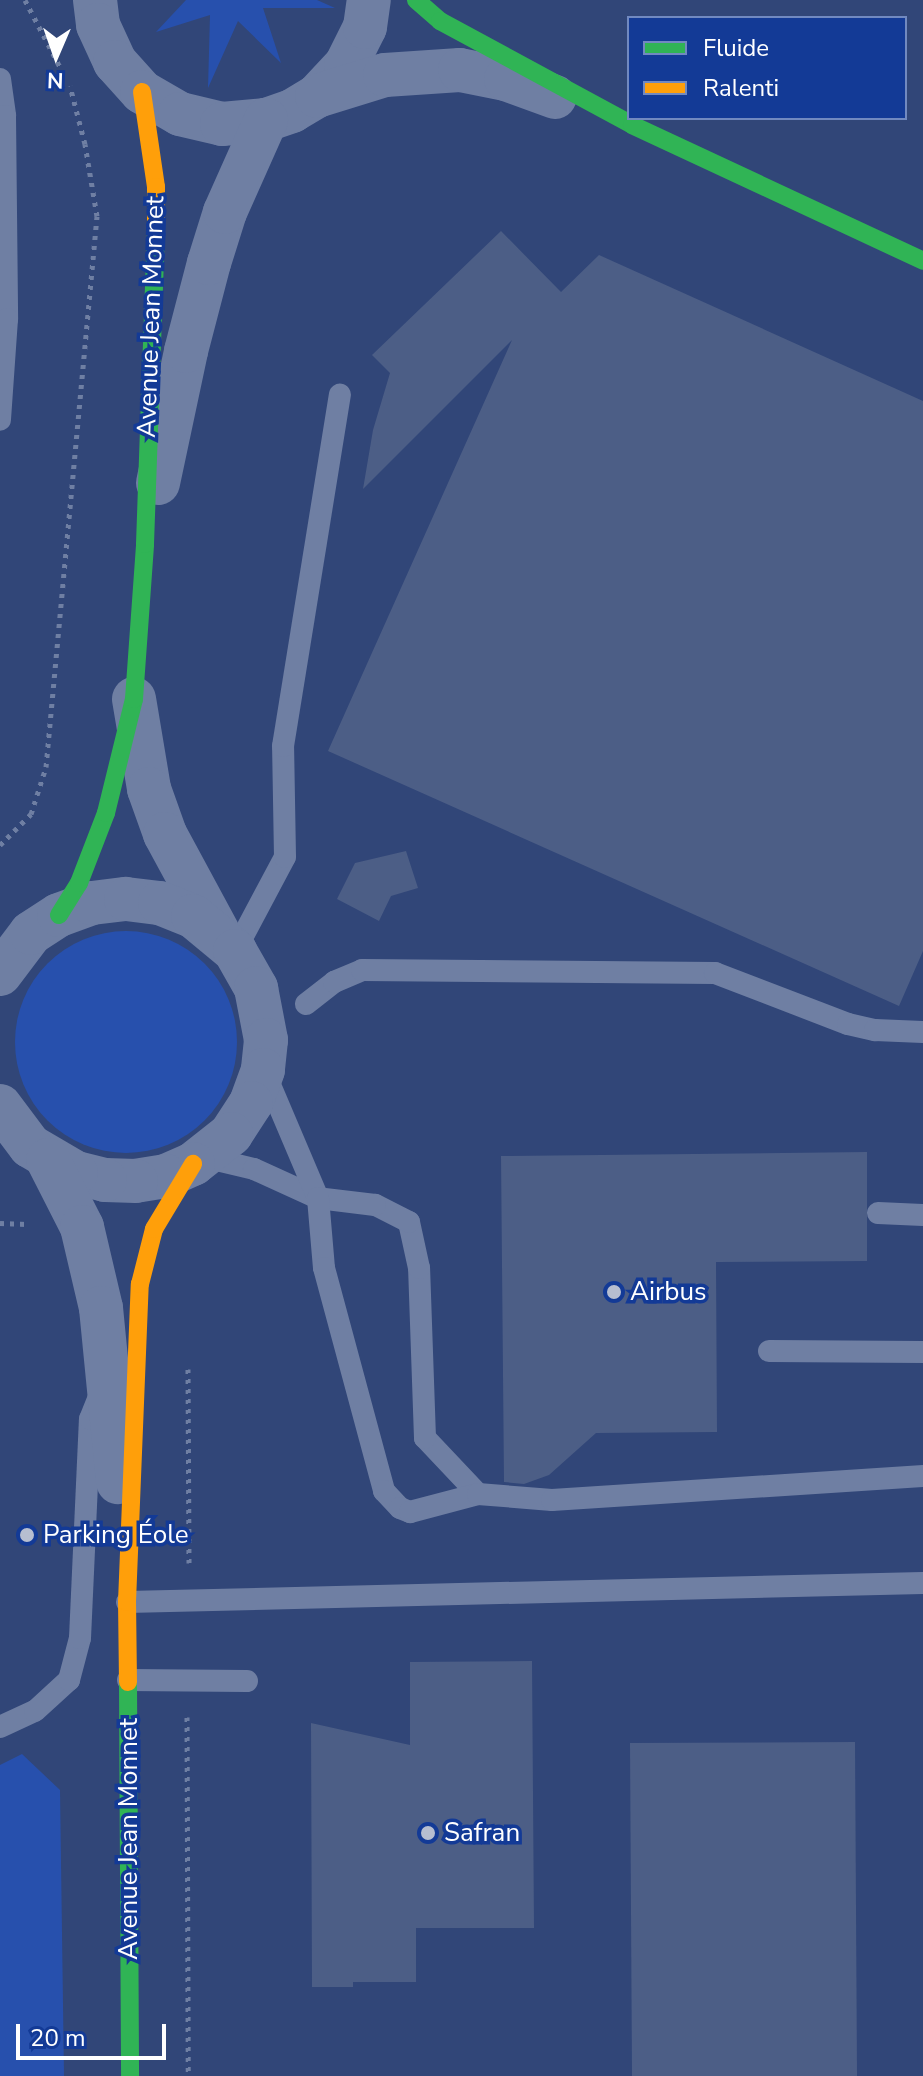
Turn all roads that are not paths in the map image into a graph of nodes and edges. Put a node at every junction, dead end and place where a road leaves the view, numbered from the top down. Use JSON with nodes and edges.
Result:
{"nodes":[{"id":1,"x":95,"y":0,"type":"edge"},
{"id":2,"x":369,"y":0,"type":"edge"},
{"id":3,"x":416,"y":0,"type":"edge"},
{"id":4,"x":0,"y":79,"type":"edge"},
{"id":5,"x":142,"y":92,"type":"junction"},
{"id":6,"x":317,"y":96,"type":"junction"},
{"id":7,"x":266,"y":120,"type":"junction"},
{"id":8,"x":632,"y":125,"type":"junction"},
{"id":9,"x":923,"y":261,"type":"edge"},
{"id":10,"x":340,"y":395,"type":"dead end"},
{"id":11,"x":0,"y":420,"type":"edge"},
{"id":12,"x":145,"y":544,"type":"junction"},
{"id":13,"x":134,"y":699,"type":"junction"},
{"id":14,"x":59,"y":915,"type":"junction"},
{"id":15,"x":228,"y":944,"type":"junction"},
{"id":16,"x":3,"y":964,"type":"edge"},
{"id":17,"x":306,"y":1004,"type":"dead end"},
{"id":18,"x":923,"y":1032,"type":"edge"},
{"id":19,"x":263,"y":1070,"type":"junction"},
{"id":20,"x":0,"y":1106,"type":"edge"},
{"id":21,"x":26,"y":1147,"type":"edge"},
{"id":22,"x":198,"y":1160,"type":"junction"},
{"id":23,"x":318,"y":1198,"type":"junction"},
{"id":24,"x":878,"y":1213,"type":"dead end"},
{"id":25,"x":923,"y":1215,"type":"edge"},
{"id":26,"x":769,"y":1351,"type":"dead end"},
{"id":27,"x":923,"y":1352,"type":"edge"},
{"id":28,"x":107,"y":1374,"type":"junction"},
{"id":29,"x":923,"y":1476,"type":"edge"},
{"id":30,"x":478,"y":1494,"type":"junction"},
{"id":31,"x":923,"y":1583,"type":"edge"},
{"id":32,"x":127,"y":1602,"type":"junction"},
{"id":33,"x":128,"y":1680,"type":"junction"},
{"id":34,"x":247,"y":1681,"type":"dead end"},
{"id":35,"x":0,"y":1727,"type":"edge"},
{"id":36,"x":130,"y":2076,"type":"edge"}],
"edges":[{"from":1,"to":5,"type":"street"},
{"from":2,"to":6,"type":"street"},
{"from":3,"to":8,"type":"street"},
{"from":4,"to":11,"type":"lane"},
{"from":5,"to":7,"type":"street"},
{"from":5,"to":12,"type":"street","name":"Avenue Jean Monnet"},
{"from":6,"to":7,"type":"street"},
{"from":6,"to":8,"type":"street"},
{"from":7,"to":12,"type":"street","name":"Avenue Jean Monnet"},
{"from":8,"to":9,"type":"street"},
{"from":10,"to":15,"type":"lane"},
{"from":12,"to":13,"type":"street","name":"Avenue Jean Monnet"},
{"from":13,"to":14,"type":"street","name":"Avenue Jean Monnet"},
{"from":13,"to":15,"type":"street","name":"Avenue Jean Monnet"},
{"from":14,"to":15,"type":"street"},
{"from":14,"to":16,"type":"street"},
{"from":15,"to":19,"type":"street","name":"Avenue Jean Monnet"},
{"from":17,"to":18,"type":"lane"},
{"from":19,"to":22,"type":"street"},
{"from":19,"to":23,"type":"lane"},
{"from":20,"to":21,"type":"street","name":"Avenue Jean Monnet"},
{"from":21,"to":22,"type":"street"},
{"from":21,"to":28,"type":"street","name":"Avenue Jean Monnet"},
{"from":22,"to":23,"type":"lane"},
{"from":22,"to":32,"type":"street","name":"Avenue Jean Monnet"},
{"from":23,"to":30,"type":"lane"},
{"from":23,"to":30,"type":"lane"},
{"from":24,"to":25,"type":"lane"},
{"from":26,"to":27,"type":"lane"},
{"from":28,"to":32,"type":"street","name":"Avenue Jean Monnet"},
{"from":28,"to":35,"type":"lane"},
{"from":29,"to":30,"type":"lane"},
{"from":31,"to":32,"type":"lane"},
{"from":32,"to":33,"type":"street","name":"Avenue Jean Monnet"},
{"from":33,"to":34,"type":"lane"},
{"from":33,"to":36,"type":"street","name":"Avenue Jean Monnet"}]}
